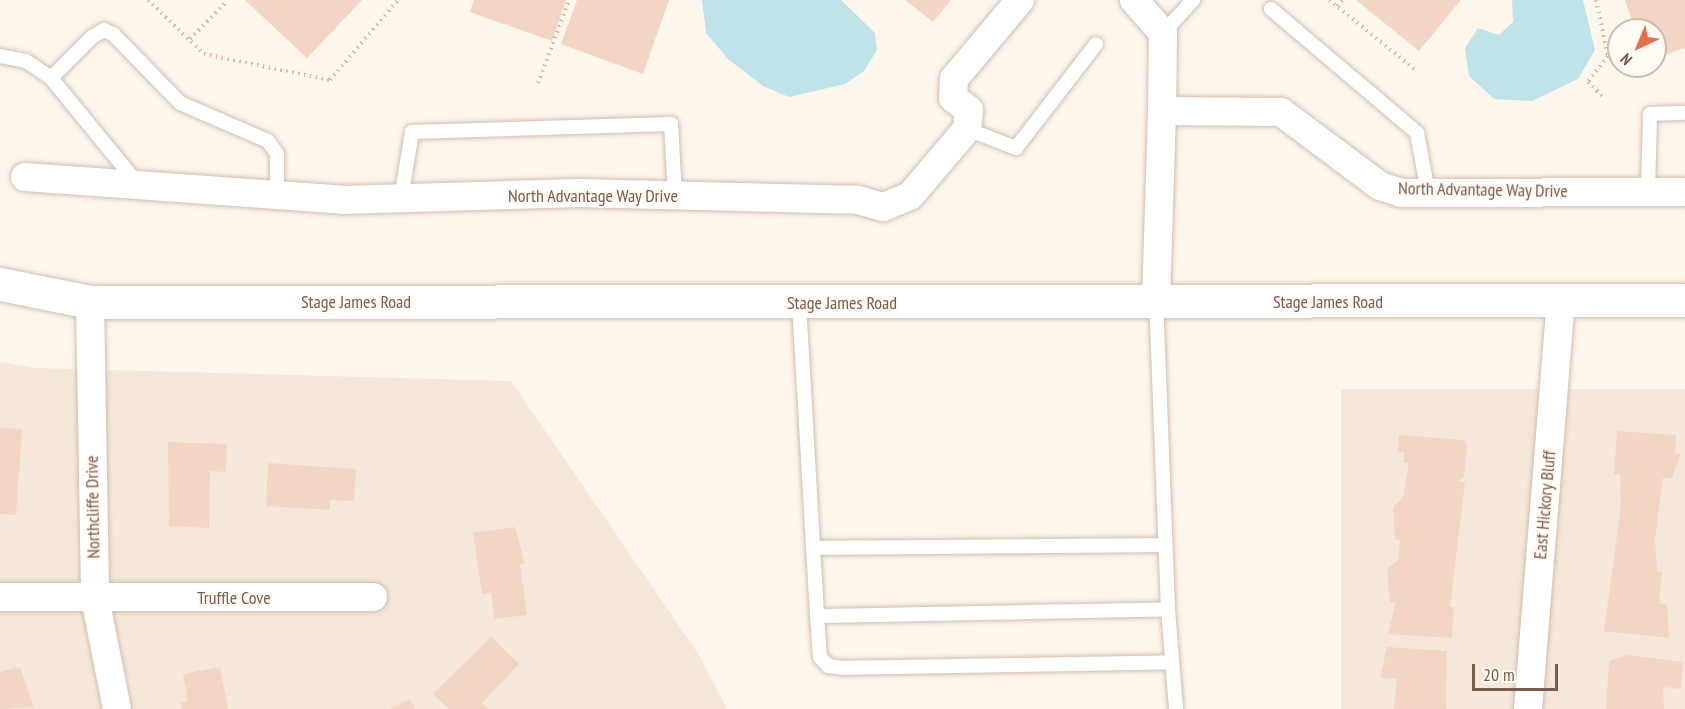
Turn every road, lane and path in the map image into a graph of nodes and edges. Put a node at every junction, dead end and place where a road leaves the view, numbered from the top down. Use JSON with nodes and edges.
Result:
{"nodes":[{"id":1,"x":148,"y":0,"type":"edge"},
{"id":2,"x":228,"y":0,"type":"edge"},
{"id":3,"x":398,"y":0,"type":"edge"},
{"id":4,"x":569,"y":0,"type":"edge"},
{"id":5,"x":1020,"y":0,"type":"edge"},
{"id":6,"x":1134,"y":0,"type":"edge"},
{"id":7,"x":1193,"y":0,"type":"edge"},
{"id":8,"x":1329,"y":0,"type":"edge"},
{"id":9,"x":1342,"y":0,"type":"edge"},
{"id":10,"x":1596,"y":0,"type":"edge"},
{"id":11,"x":1337,"y":6,"type":"junction"},
{"id":12,"x":1271,"y":9,"type":"dead end"},
{"id":13,"x":1163,"y":33,"type":"junction"},
{"id":14,"x":190,"y":39,"type":"junction"},
{"id":15,"x":1096,"y":44,"type":"dead end"},
{"id":16,"x":0,"y":56,"type":"edge"},
{"id":17,"x":1418,"y":72,"type":"dead end"},
{"id":18,"x":51,"y":78,"type":"junction"},
{"id":19,"x":538,"y":83,"type":"dead end"},
{"id":20,"x":1603,"y":97,"type":"dead end"},
{"id":21,"x":1162,"y":111,"type":"junction"},
{"id":22,"x":1685,"y":114,"type":"edge"},
{"id":23,"x":967,"y":129,"type":"junction"},
{"id":24,"x":25,"y":177,"type":"dead end"},
{"id":25,"x":139,"y":185,"type":"junction"},
{"id":26,"x":1428,"y":192,"type":"junction"},
{"id":27,"x":1648,"y":192,"type":"junction"},
{"id":28,"x":1685,"y":192,"type":"edge"},
{"id":29,"x":277,"y":195,"type":"junction"},
{"id":30,"x":675,"y":195,"type":"junction"},
{"id":31,"x":401,"y":198,"type":"junction"},
{"id":32,"x":0,"y":284,"type":"edge"},
{"id":33,"x":1685,"y":300,"type":"edge"},
{"id":34,"x":1561,"y":301,"type":"junction"},
{"id":35,"x":90,"y":302,"type":"junction"},
{"id":36,"x":1156,"y":302,"type":"junction"},
{"id":37,"x":799,"y":303,"type":"junction"},
{"id":38,"x":1165,"y":545,"type":"junction"},
{"id":39,"x":814,"y":548,"type":"junction"},
{"id":40,"x":0,"y":597,"type":"edge"},
{"id":41,"x":373,"y":597,"type":"dead end"},
{"id":42,"x":95,"y":598,"type":"junction"},
{"id":43,"x":1168,"y":609,"type":"junction"},
{"id":44,"x":817,"y":616,"type":"junction"},
{"id":45,"x":1172,"y":662,"type":"junction"},
{"id":46,"x":117,"y":709,"type":"edge"},
{"id":47,"x":1176,"y":709,"type":"edge"},
{"id":48,"x":1528,"y":709,"type":"edge"}],
"edges":[{"from":1,"to":14,"type":"path"},
{"from":2,"to":14,"type":"path"},
{"from":3,"to":14,"type":"path"},
{"from":4,"to":19,"type":"path"},
{"from":5,"to":23,"type":"street"},
{"from":6,"to":13,"type":"street"},
{"from":7,"to":13,"type":"lane"},
{"from":8,"to":11,"type":"path"},
{"from":9,"to":11,"type":"path"},
{"from":10,"to":20,"type":"path"},
{"from":11,"to":17,"type":"path"},
{"from":12,"to":26,"type":"lane"},
{"from":13,"to":21,"type":"street"},
{"from":15,"to":23,"type":"lane"},
{"from":16,"to":18,"type":"lane"},
{"from":18,"to":25,"type":"lane"},
{"from":18,"to":29,"type":"lane"},
{"from":21,"to":26,"type":"street","name":"North Advantage Way Drive"},
{"from":21,"to":36,"type":"street"},
{"from":22,"to":27,"type":"lane"},
{"from":23,"to":30,"type":"street","name":"North Advantage Way Drive"},
{"from":24,"to":25,"type":"street","name":"North Advantage Way Drive"},
{"from":25,"to":29,"type":"street","name":"North Advantage Way Drive"},
{"from":26,"to":27,"type":"street","name":"North Advantage Way Drive"},
{"from":27,"to":28,"type":"street","name":"North Advantage Way Drive"},
{"from":29,"to":31,"type":"street","name":"North Advantage Way Drive"},
{"from":30,"to":31,"type":"street","name":"North Advantage Way Drive"},
{"from":30,"to":31,"type":"lane"},
{"from":32,"to":35,"type":"main road","name":"Stage James Road"},
{"from":33,"to":34,"type":"main road","name":"Stage James Road"},
{"from":34,"to":36,"type":"main road","name":"Stage James Road"},
{"from":34,"to":48,"type":"street","name":"East Hickory Bluff"},
{"from":35,"to":37,"type":"main road","name":"Stage James Road"},
{"from":35,"to":42,"type":"street","name":"Northcliffe Drive"},
{"from":36,"to":37,"type":"main road","name":"Stage James Road"},
{"from":36,"to":38,"type":"lane"},
{"from":37,"to":39,"type":"lane"},
{"from":38,"to":39,"type":"lane"},
{"from":38,"to":43,"type":"lane"},
{"from":39,"to":44,"type":"lane"},
{"from":40,"to":42,"type":"street","name":"Truffle Cove"},
{"from":41,"to":42,"type":"street","name":"Truffle Cove"},
{"from":42,"to":46,"type":"street","name":"Northcliffe Drive"},
{"from":43,"to":44,"type":"lane"},
{"from":43,"to":45,"type":"lane"},
{"from":44,"to":45,"type":"lane"},
{"from":45,"to":47,"type":"lane"}]}
